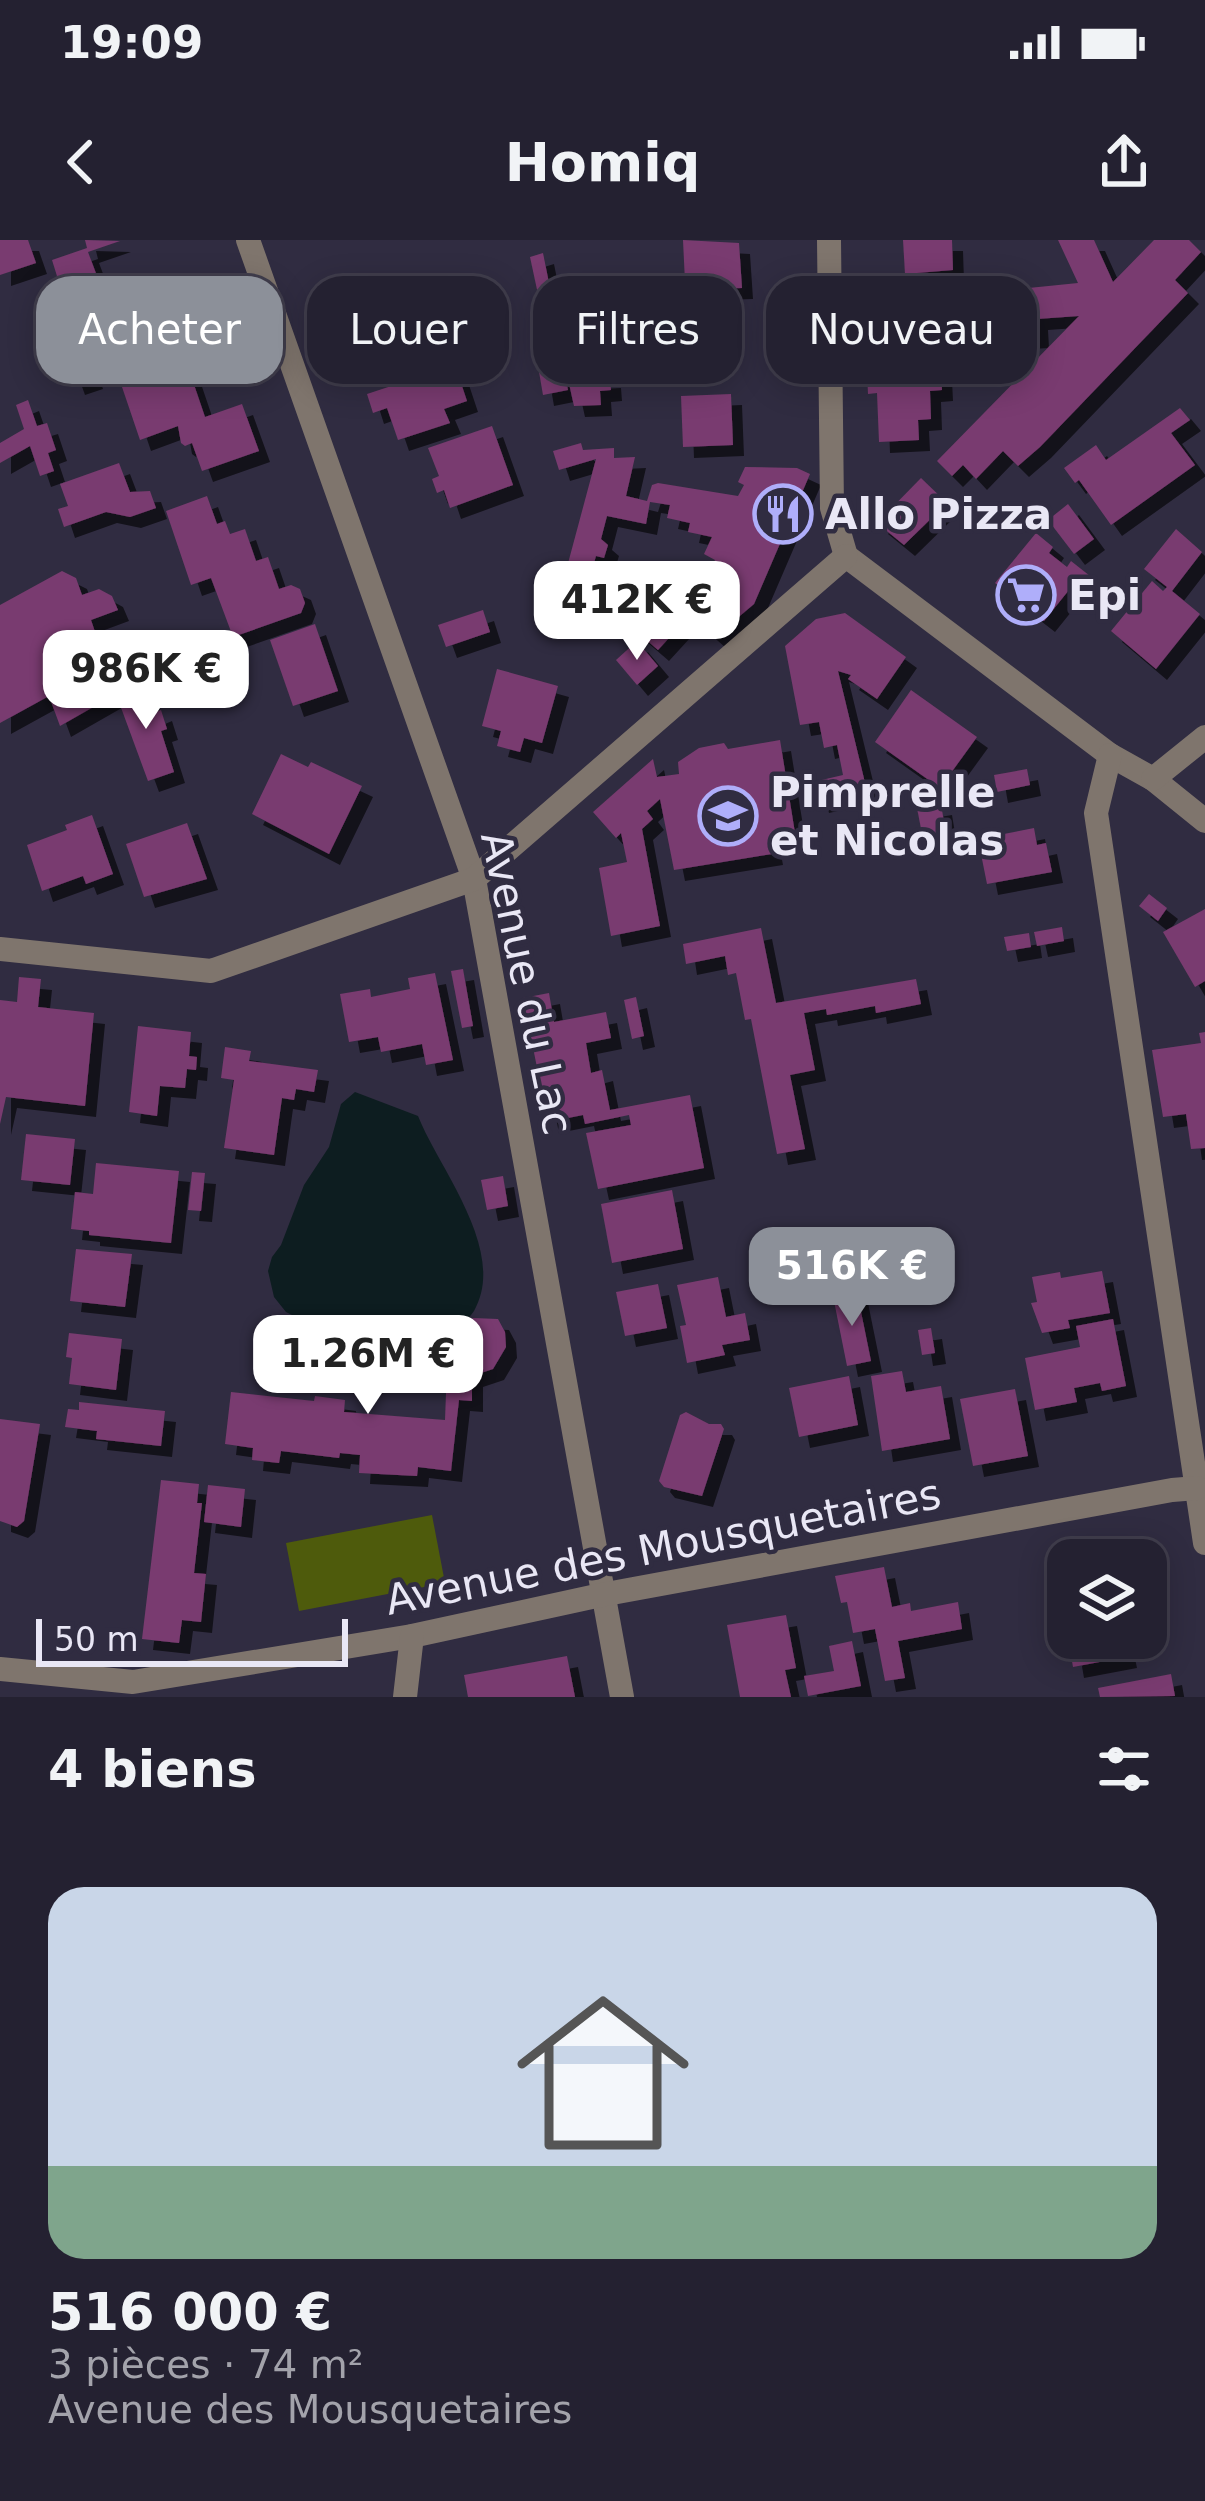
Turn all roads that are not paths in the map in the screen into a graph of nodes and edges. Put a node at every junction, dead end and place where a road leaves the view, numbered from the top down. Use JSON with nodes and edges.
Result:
{"nodes":[{"id":1,"x":248,"y":240,"type":"edge"},
{"id":2,"x":829,"y":240,"type":"edge"},
{"id":3,"x":847,"y":556,"type":"junction"},
{"id":4,"x":1205,"y":737,"type":"edge"},
{"id":5,"x":1110,"y":754,"type":"junction"},
{"id":6,"x":1153,"y":779,"type":"junction"},
{"id":7,"x":1205,"y":821,"type":"edge"},
{"id":8,"x":474,"y":879,"type":"junction"},
{"id":9,"x":0,"y":949,"type":"edge"},
{"id":10,"x":1197,"y":1488,"type":"junction"},
{"id":11,"x":1205,"y":1544,"type":"edge"},
{"id":12,"x":602,"y":1595,"type":"junction"},
{"id":13,"x":412,"y":1636,"type":"junction"},
{"id":14,"x":0,"y":1669,"type":"edge"},
{"id":15,"x":405,"y":1697,"type":"edge"},
{"id":16,"x":622,"y":1697,"type":"edge"}],
"edges":[{"from":1,"to":8,"type":"street","name":"Avenue du Lac"},
{"from":2,"to":3,"type":"street"},
{"from":3,"to":5,"type":"street"},
{"from":3,"to":8,"type":"street"},
{"from":4,"to":6,"type":"street"},
{"from":5,"to":6,"type":"street"},
{"from":5,"to":10,"type":"street"},
{"from":6,"to":7,"type":"street"},
{"from":8,"to":9,"type":"street"},
{"from":8,"to":12,"type":"street","name":"Avenue du Lac"},
{"from":10,"to":11,"type":"street"},
{"from":10,"to":12,"type":"street","name":"Avenue des Mousquetaires"},
{"from":12,"to":13,"type":"street","name":"Avenue des Mousquetaires"},
{"from":12,"to":16,"type":"street","name":"Avenue du Lac"},
{"from":13,"to":14,"type":"street","name":"Avenue des Mousquetaires"},
{"from":13,"to":15,"type":"street"}]}
